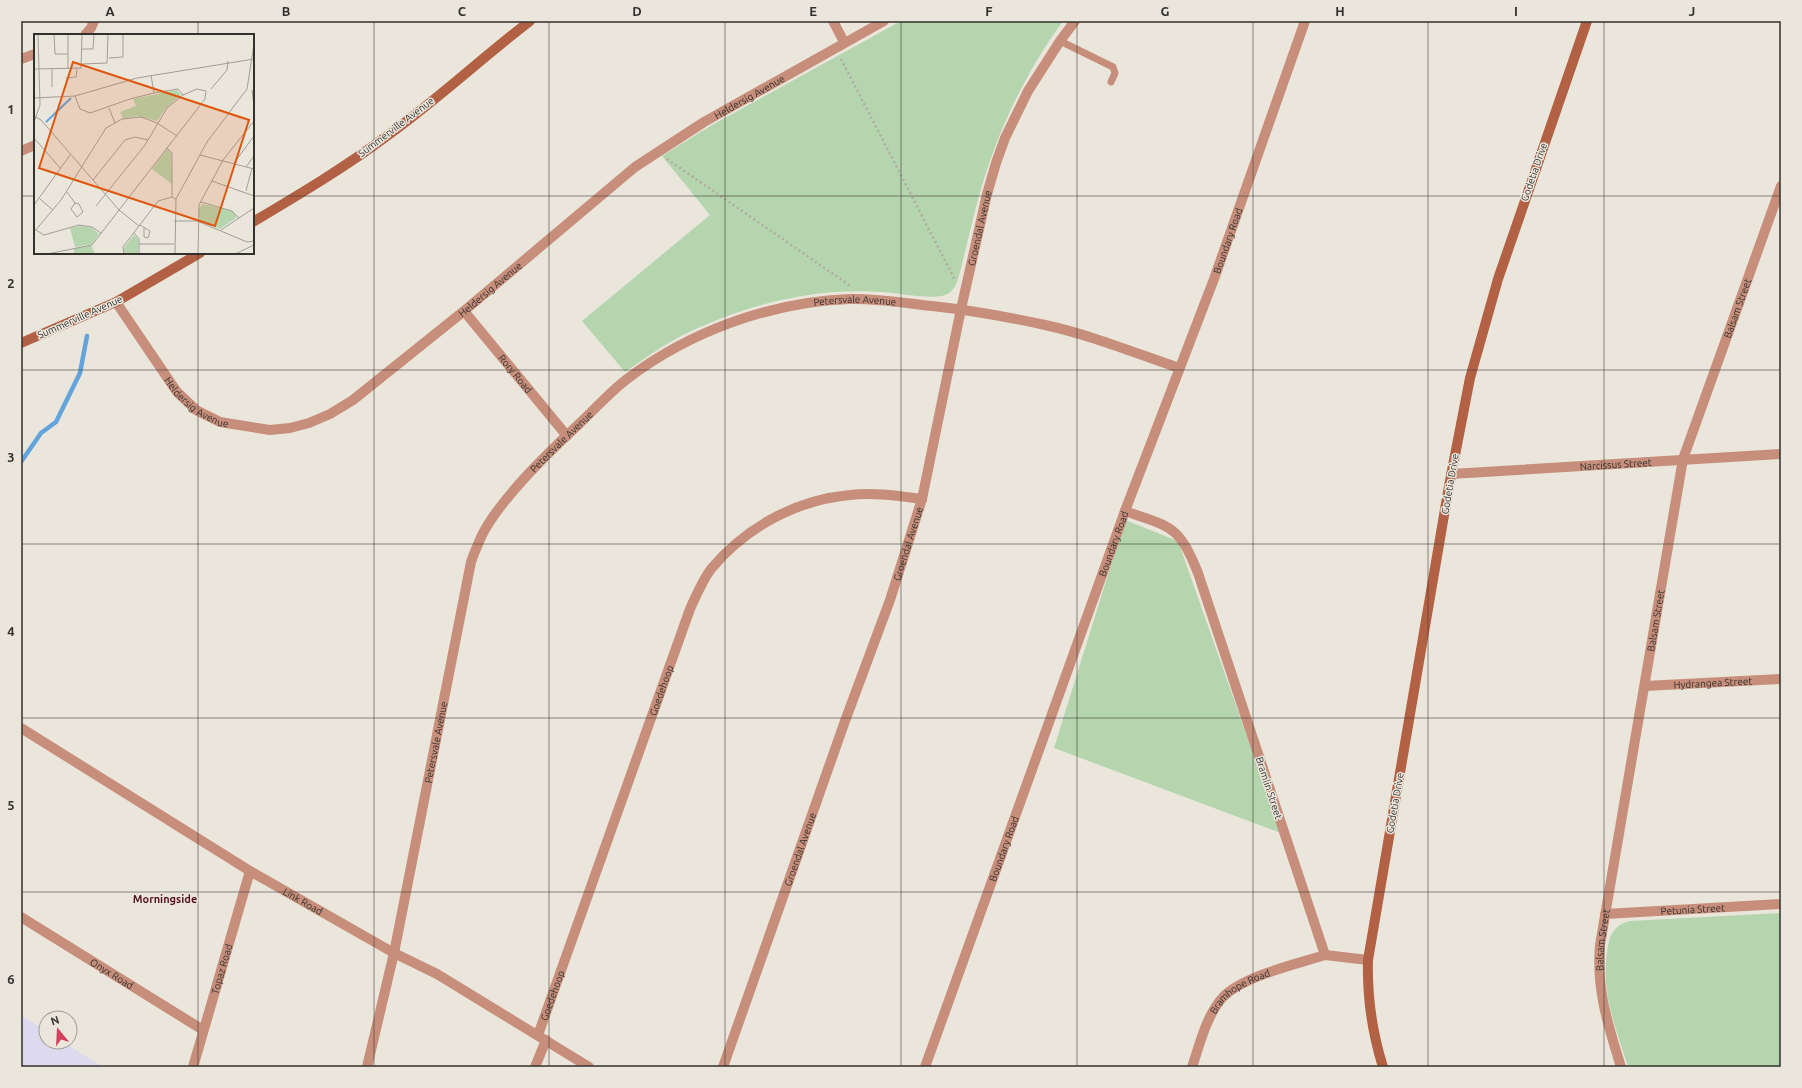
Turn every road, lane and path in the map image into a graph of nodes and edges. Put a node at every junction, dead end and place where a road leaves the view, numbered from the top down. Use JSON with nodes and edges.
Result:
{"nodes":[{"id":1,"x":94,"y":21,"type":"edge"},
{"id":2,"x":530,"y":21,"type":"edge"},
{"id":3,"x":833,"y":21,"type":"edge"},
{"id":4,"x":884,"y":21,"type":"edge"},
{"id":5,"x":1075,"y":21,"type":"edge"},
{"id":6,"x":1305,"y":21,"type":"edge"},
{"id":7,"x":1587,"y":21,"type":"edge"},
{"id":8,"x":86,"y":34,"type":"edge"},
{"id":9,"x":1060,"y":41,"type":"junction"},
{"id":10,"x":844,"y":42,"type":"junction"},
{"id":11,"x":835,"y":48,"type":"junction"},
{"id":12,"x":34,"y":54,"type":"edge"},
{"id":13,"x":21,"y":59,"type":"edge"},
{"id":14,"x":1111,"y":82,"type":"dead end"},
{"id":15,"x":34,"y":145,"type":"edge"},
{"id":16,"x":21,"y":151,"type":"edge"},
{"id":17,"x":657,"y":152,"type":"junction"},
{"id":18,"x":1781,"y":186,"type":"edge"},
{"id":19,"x":254,"y":221,"type":"edge"},
{"id":20,"x":198,"y":254,"type":"edge"},
{"id":21,"x":964,"y":298,"type":"junction"},
{"id":22,"x":871,"y":300,"type":"junction"},
{"id":23,"x":116,"y":302,"type":"junction"},
{"id":24,"x":961,"y":309,"type":"junction"},
{"id":25,"x":464,"y":311,"type":"junction"},
{"id":26,"x":21,"y":343,"type":"edge"},
{"id":27,"x":1179,"y":368,"type":"junction"},
{"id":28,"x":567,"y":436,"type":"junction"},
{"id":29,"x":1781,"y":454,"type":"edge"},
{"id":30,"x":1683,"y":459,"type":"junction"},
{"id":31,"x":1451,"y":474,"type":"junction"},
{"id":32,"x":922,"y":499,"type":"junction"},
{"id":33,"x":1125,"y":511,"type":"junction"},
{"id":34,"x":1781,"y":679,"type":"edge"},
{"id":35,"x":1645,"y":686,"type":"junction"},
{"id":36,"x":21,"y":728,"type":"edge"},
{"id":37,"x":250,"y":871,"type":"junction"},
{"id":38,"x":1781,"y":904,"type":"edge"},
{"id":39,"x":1605,"y":914,"type":"junction"},
{"id":40,"x":21,"y":917,"type":"edge"},
{"id":41,"x":394,"y":953,"type":"junction"},
{"id":42,"x":1325,"y":955,"type":"junction"},
{"id":43,"x":1368,"y":960,"type":"junction"},
{"id":44,"x":203,"y":1030,"type":"junction"},
{"id":45,"x":542,"y":1037,"type":"junction"},
{"id":46,"x":193,"y":1067,"type":"edge"},
{"id":47,"x":366,"y":1067,"type":"edge"},
{"id":48,"x":535,"y":1067,"type":"edge"},
{"id":49,"x":590,"y":1067,"type":"edge"},
{"id":50,"x":723,"y":1067,"type":"edge"},
{"id":51,"x":925,"y":1067,"type":"edge"},
{"id":52,"x":1192,"y":1067,"type":"edge"},
{"id":53,"x":1383,"y":1067,"type":"edge"},
{"id":54,"x":1621,"y":1067,"type":"edge"}],
"edges":[{"from":1,"to":8,"type":"street"},
{"from":2,"to":19,"type":"street","name":"Summerville Avenue"},
{"from":3,"to":10,"type":"street"},
{"from":4,"to":10,"type":"street","name":"Heldersig Avenue"},
{"from":5,"to":9,"type":"street","name":"Groendal Avenue"},
{"from":6,"to":27,"type":"street","name":"Boundary Road"},
{"from":7,"to":31,"type":"street","name":"Godetia Drive"},
{"from":9,"to":14,"type":"lane"},
{"from":9,"to":21,"type":"street","name":"Groendal Avenue"},
{"from":10,"to":11,"type":"street","name":"Heldersig Avenue"},
{"from":11,"to":17,"type":"street","name":"Heldersig Avenue"},
{"from":11,"to":21,"type":"path"},
{"from":12,"to":13,"type":"street"},
{"from":15,"to":16,"type":"street"},
{"from":17,"to":22,"type":"path"},
{"from":17,"to":25,"type":"street","name":"Heldersig Avenue"},
{"from":18,"to":30,"type":"street","name":"Balsam Street"},
{"from":20,"to":23,"type":"street","name":"Summerville Avenue"},
{"from":21,"to":24,"type":"street","name":"Groendal Avenue"},
{"from":22,"to":24,"type":"street","name":"Petersvale Avenue"},
{"from":22,"to":28,"type":"street","name":"Petersvale Avenue"},
{"from":23,"to":25,"type":"street","name":"Heldersig Avenue"},
{"from":23,"to":26,"type":"street","name":"Summerville Avenue"},
{"from":24,"to":27,"type":"street","name":"Petersvale Avenue"},
{"from":24,"to":32,"type":"street","name":"Groendal Avenue"},
{"from":25,"to":28,"type":"street","name":"Rory Road"},
{"from":27,"to":33,"type":"street","name":"Boundary Road"},
{"from":28,"to":41,"type":"street","name":"Petersvale Avenue"},
{"from":29,"to":30,"type":"street","name":"Narcissus Street"},
{"from":30,"to":31,"type":"street","name":"Narcissus Street"},
{"from":30,"to":35,"type":"street","name":"Balsam Street"},
{"from":31,"to":43,"type":"street","name":"Godetia Drive"},
{"from":32,"to":45,"type":"street","name":"Goedehoop"},
{"from":32,"to":50,"type":"street","name":"Groendal Avenue"},
{"from":33,"to":42,"type":"street","name":"Bramlin Street"},
{"from":33,"to":51,"type":"street","name":"Boundary Road"},
{"from":34,"to":35,"type":"street","name":"Hydrangea Street"},
{"from":35,"to":39,"type":"street","name":"Balsam Street"},
{"from":36,"to":37,"type":"street","name":"Link Road"},
{"from":37,"to":41,"type":"street","name":"Link Road"},
{"from":37,"to":44,"type":"street","name":"Topaz Road"},
{"from":38,"to":39,"type":"street","name":"Petunia Street"},
{"from":39,"to":54,"type":"street","name":"Balsam Street"},
{"from":40,"to":44,"type":"street","name":"Onyx Road"},
{"from":41,"to":45,"type":"street","name":"Link Road"},
{"from":41,"to":47,"type":"street","name":"Petersvale Avenue"},
{"from":42,"to":43,"type":"street"},
{"from":42,"to":52,"type":"street","name":"Bramhope Road"},
{"from":43,"to":53,"type":"street"},
{"from":44,"to":46,"type":"street","name":"Topaz Road"},
{"from":45,"to":48,"type":"street","name":"Goedehoop"},
{"from":45,"to":49,"type":"street","name":"Link Road"}]}
